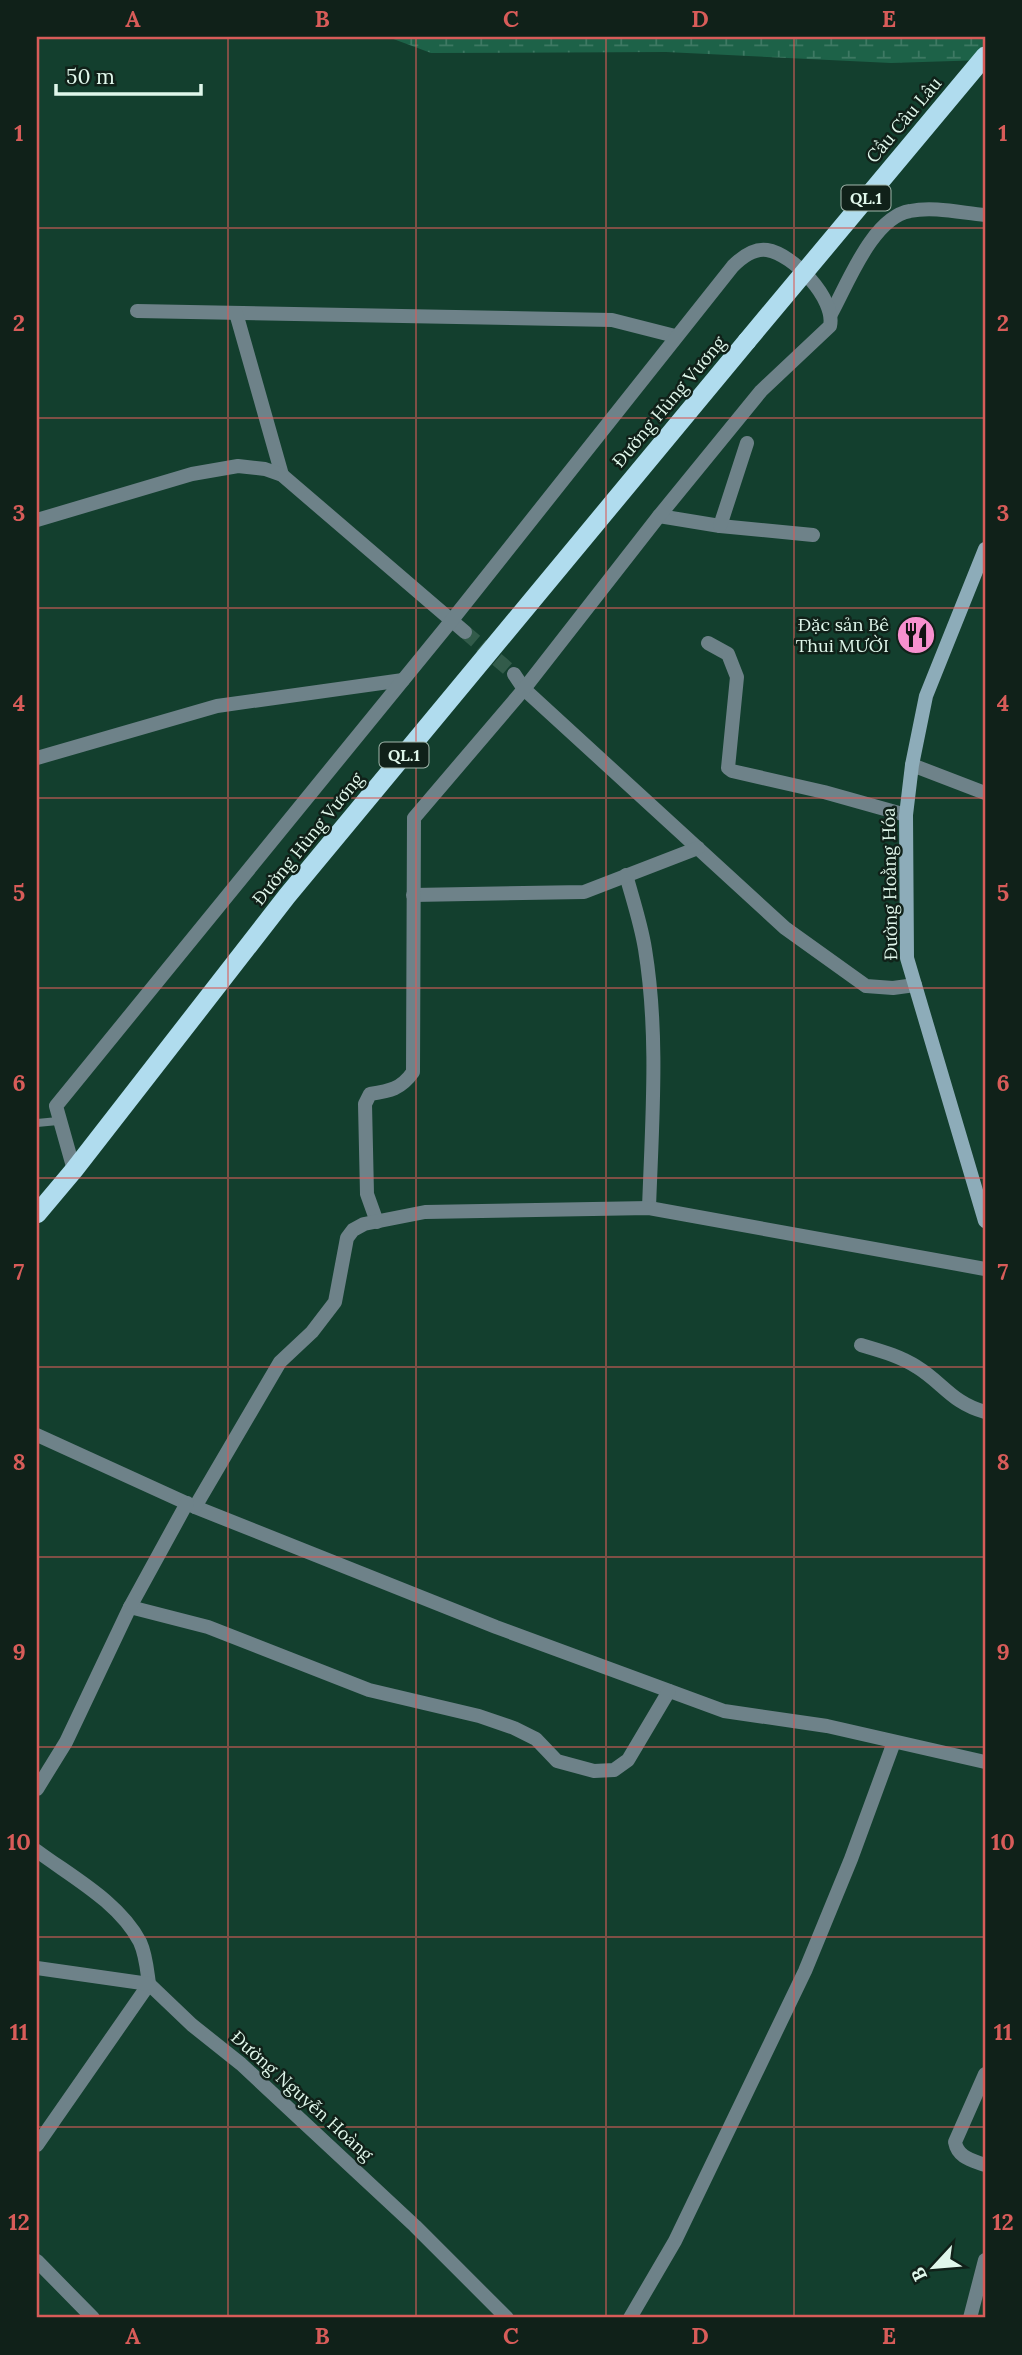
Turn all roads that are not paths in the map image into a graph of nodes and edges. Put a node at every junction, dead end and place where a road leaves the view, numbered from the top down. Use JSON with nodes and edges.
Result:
{"nodes":[{"id":1,"x":985,"y":56,"type":"edge"},
{"id":2,"x":985,"y":215,"type":"edge"},
{"id":3,"x":137,"y":311,"type":"dead end"},
{"id":4,"x":236,"y":313,"type":"junction"},
{"id":5,"x":831,"y":314,"type":"junction"},
{"id":6,"x":675,"y":336,"type":"junction"},
{"id":7,"x":747,"y":341,"type":"joint"},
{"id":8,"x":747,"y":443,"type":"dead end"},
{"id":9,"x":282,"y":475,"type":"junction"},
{"id":10,"x":659,"y":516,"type":"junction"},
{"id":11,"x":37,"y":520,"type":"edge"},
{"id":12,"x":720,"y":526,"type":"junction"},
{"id":13,"x":813,"y":535,"type":"dead end"},
{"id":14,"x":985,"y":549,"type":"edge"},
{"id":15,"x":452,"y":620,"type":"junction"},
{"id":16,"x":465,"y":632,"type":"tunnel mouth"},
{"id":17,"x":708,"y":643,"type":"dead end"},
{"id":18,"x":514,"y":674,"type":"tunnel mouth"},
{"id":19,"x":403,"y":680,"type":"junction"},
{"id":20,"x":524,"y":689,"type":"junction"},
{"id":21,"x":37,"y":758,"type":"edge"},
{"id":22,"x":912,"y":765,"type":"junction"},
{"id":23,"x":985,"y":793,"type":"edge"},
{"id":24,"x":906,"y":815,"type":"junction"},
{"id":25,"x":698,"y":848,"type":"junction"},
{"id":26,"x":626,"y":876,"type":"junction"},
{"id":27,"x":414,"y":895,"type":"junction"},
{"id":28,"x":915,"y":985,"type":"junction"},
{"id":29,"x":58,"y":1121,"type":"junction"},
{"id":30,"x":37,"y":1123,"type":"edge"},
{"id":31,"x":74,"y":1170,"type":"junction"},
{"id":32,"x":649,"y":1208,"type":"junction"},
{"id":33,"x":38,"y":1212,"type":"edge"},
{"id":34,"x":985,"y":1221,"type":"edge"},
{"id":35,"x":377,"y":1222,"type":"junction"},
{"id":36,"x":985,"y":1269,"type":"edge"},
{"id":37,"x":861,"y":1345,"type":"dead end"},
{"id":38,"x":985,"y":1412,"type":"edge"},
{"id":39,"x":37,"y":1435,"type":"edge"},
{"id":40,"x":191,"y":1505,"type":"junction"},
{"id":41,"x":130,"y":1607,"type":"junction"},
{"id":42,"x":669,"y":1691,"type":"junction"},
{"id":43,"x":894,"y":1741,"type":"junction"},
{"id":44,"x":985,"y":1762,"type":"edge"},
{"id":45,"x":37,"y":1789,"type":"edge"},
{"id":46,"x":37,"y":1851,"type":"edge"},
{"id":47,"x":37,"y":1968,"type":"edge"},
{"id":48,"x":149,"y":1984,"type":"junction"},
{"id":49,"x":985,"y":2074,"type":"edge"},
{"id":50,"x":37,"y":2145,"type":"edge"},
{"id":51,"x":985,"y":2165,"type":"edge"},
{"id":52,"x":37,"y":2260,"type":"edge"},
{"id":53,"x":985,"y":2260,"type":"edge"},
{"id":54,"x":93,"y":2318,"type":"edge"},
{"id":55,"x":507,"y":2318,"type":"edge"},
{"id":56,"x":630,"y":2318,"type":"edge"},
{"id":57,"x":970,"y":2318,"type":"edge"}],
"edges":[{"from":1,"to":7,"type":"highway","name":"Cầu Câu Lâu","number":"QL.1","bridge":true},
{"from":2,"to":5,"type":"street"},
{"from":3,"to":4,"type":"street"},
{"from":4,"to":6,"type":"street"},
{"from":4,"to":9,"type":"street"},
{"from":5,"to":6,"type":"street"},
{"from":5,"to":10,"type":"street"},
{"from":6,"to":15,"type":"street"},
{"from":7,"to":31,"type":"highway","name":"Đường Hùng Vương","number":"QL.1"},
{"from":8,"to":12,"type":"street"},
{"from":9,"to":11,"type":"street"},
{"from":9,"to":15,"type":"street"},
{"from":10,"to":12,"type":"street"},
{"from":10,"to":20,"type":"street"},
{"from":12,"to":13,"type":"street"},
{"from":14,"to":22,"type":"main road","name":"Đường Hoằng Hóa"},
{"from":15,"to":16,"type":"street"},
{"from":15,"to":19,"type":"street"},
{"from":17,"to":24,"type":"street"},
{"from":18,"to":20,"type":"street"},
{"from":19,"to":21,"type":"street"},
{"from":19,"to":29,"type":"street"},
{"from":20,"to":25,"type":"street"},
{"from":20,"to":27,"type":"street"},
{"from":22,"to":23,"type":"street"},
{"from":22,"to":24,"type":"main road","name":"Đường Hoằng Hóa"},
{"from":24,"to":28,"type":"main road","name":"Đường Hoằng Hóa"},
{"from":25,"to":26,"type":"street"},
{"from":25,"to":28,"type":"street"},
{"from":26,"to":27,"type":"street"},
{"from":26,"to":32,"type":"street"},
{"from":27,"to":35,"type":"street"},
{"from":28,"to":34,"type":"main road","name":"Đường Hoằng Hóa"},
{"from":29,"to":30,"type":"lane"},
{"from":29,"to":31,"type":"street"},
{"from":31,"to":33,"type":"highway","name":"Đường Hùng Vương","number":"QL.1"},
{"from":32,"to":35,"type":"street"},
{"from":32,"to":36,"type":"street"},
{"from":35,"to":40,"type":"street"},
{"from":37,"to":38,"type":"street"},
{"from":39,"to":40,"type":"street"},
{"from":40,"to":41,"type":"street"},
{"from":40,"to":42,"type":"street"},
{"from":41,"to":42,"type":"street"},
{"from":41,"to":45,"type":"street"},
{"from":42,"to":43,"type":"street"},
{"from":43,"to":44,"type":"street"},
{"from":43,"to":56,"type":"street"},
{"from":46,"to":48,"type":"street"},
{"from":47,"to":48,"type":"street"},
{"from":48,"to":50,"type":"street"},
{"from":48,"to":55,"type":"street","name":"Đường Nguyễn Hoàng"},
{"from":49,"to":51,"type":"street"},
{"from":52,"to":54,"type":"street"},
{"from":53,"to":57,"type":"street"}]}
